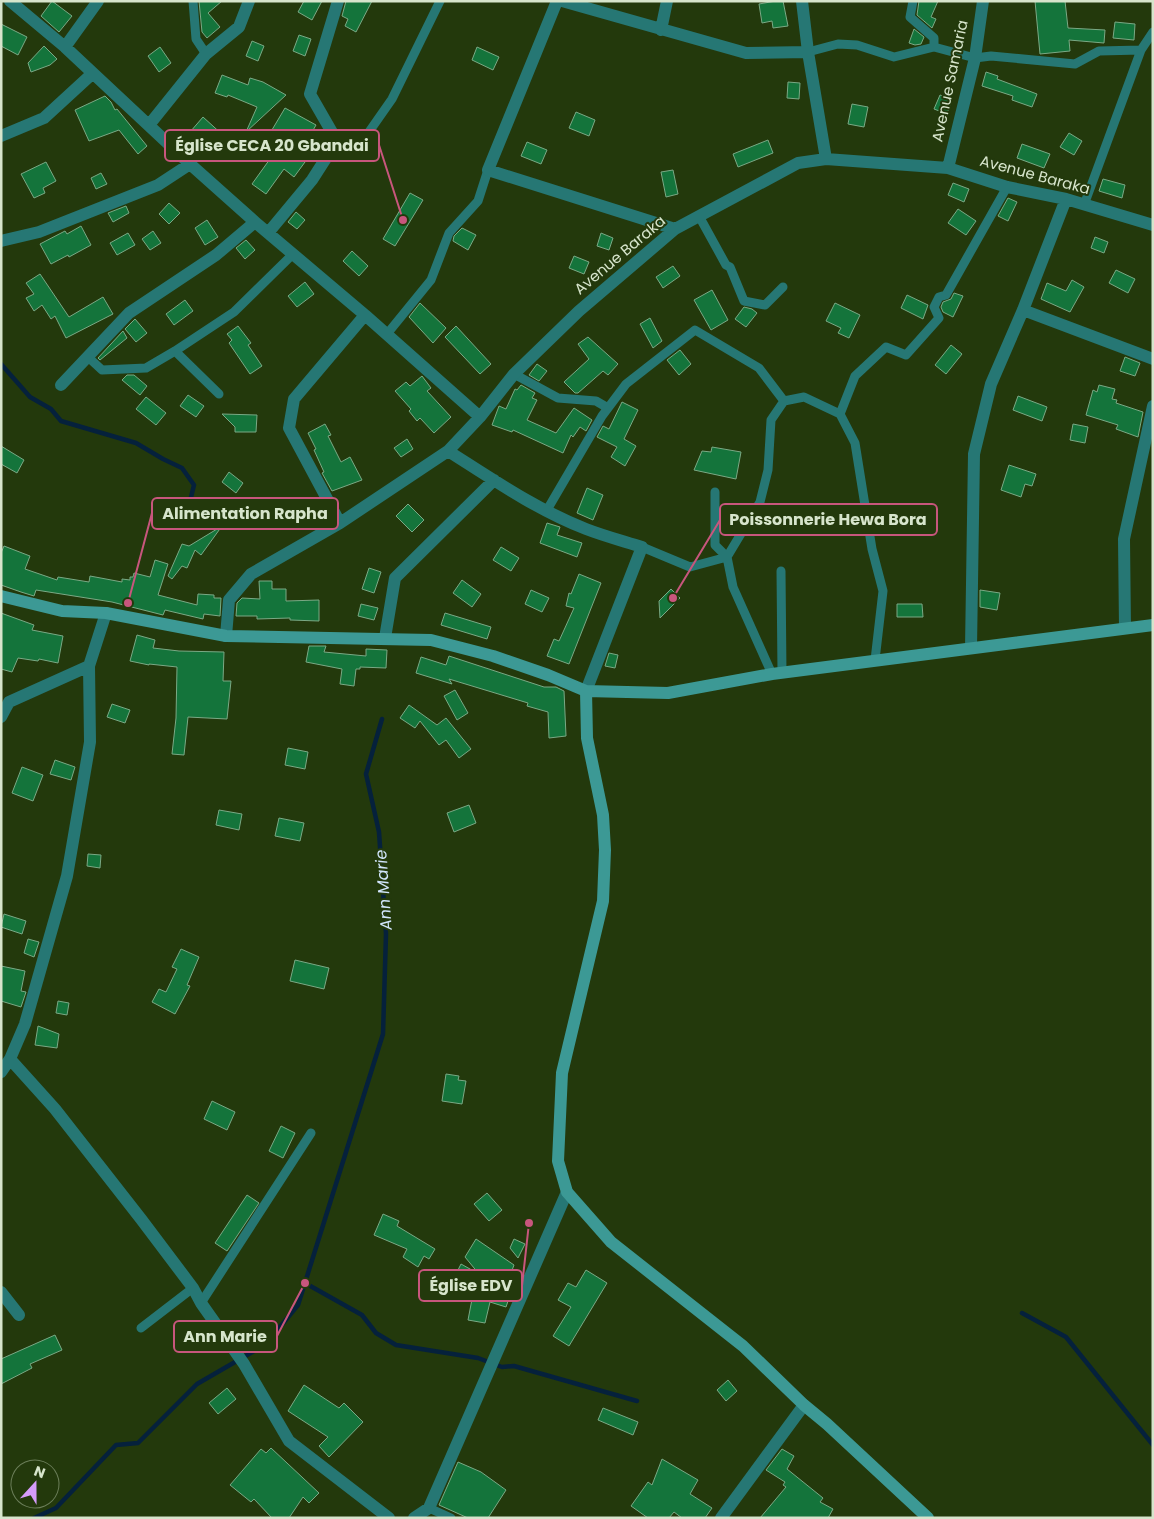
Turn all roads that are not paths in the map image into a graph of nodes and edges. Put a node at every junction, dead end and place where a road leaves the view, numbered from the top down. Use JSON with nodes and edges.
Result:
{"nodes":[{"id":1,"x":10,"y":1,"type":"edge"},
{"id":2,"x":98,"y":1,"type":"edge"},
{"id":3,"x":193,"y":1,"type":"edge"},
{"id":4,"x":249,"y":1,"type":"edge"},
{"id":5,"x":338,"y":1,"type":"edge"},
{"id":6,"x":440,"y":1,"type":"edge"},
{"id":7,"x":557,"y":1,"type":"edge"},
{"id":8,"x":562,"y":1,"type":"edge"},
{"id":9,"x":667,"y":1,"type":"edge"},
{"id":10,"x":802,"y":1,"type":"edge"},
{"id":11,"x":913,"y":1,"type":"edge"},
{"id":12,"x":983,"y":1,"type":"edge"},
{"id":13,"x":661,"y":30,"type":"junction"},
{"id":14,"x":1153,"y":32,"type":"edge"},
{"id":15,"x":65,"y":47,"type":"junction"},
{"id":16,"x":934,"y":47,"type":"junction"},
{"id":17,"x":1141,"y":50,"type":"junction"},
{"id":18,"x":808,"y":52,"type":"junction"},
{"id":19,"x":206,"y":54,"type":"junction"},
{"id":20,"x":975,"y":58,"type":"junction"},
{"id":21,"x":92,"y":73,"type":"junction"},
{"id":22,"x":149,"y":125,"type":"junction"},
{"id":23,"x":1,"y":136,"type":"edge"},
{"id":24,"x":338,"y":140,"type":"junction"},
{"id":25,"x":826,"y":159,"type":"junction"},
{"id":26,"x":190,"y":164,"type":"junction"},
{"id":27,"x":948,"y":168,"type":"junction"},
{"id":28,"x":488,"y":170,"type":"junction"},
{"id":29,"x":1007,"y":187,"type":"junction"},
{"id":30,"x":1066,"y":200,"type":"junction"},
{"id":31,"x":1084,"y":205,"type":"junction"},
{"id":32,"x":699,"y":216,"type":"junction"},
{"id":33,"x":255,"y":222,"type":"junction"},
{"id":34,"x":1153,"y":225,"type":"edge"},
{"id":35,"x":676,"y":229,"type":"junction"},
{"id":36,"x":268,"y":233,"type":"junction"},
{"id":37,"x":1,"y":241,"type":"edge"},
{"id":38,"x":293,"y":254,"type":"junction"},
{"id":39,"x":783,"y":287,"type":"dead end"},
{"id":40,"x":1023,"y":310,"type":"junction"},
{"id":41,"x":365,"y":315,"type":"junction"},
{"id":42,"x":387,"y":334,"type":"junction"},
{"id":43,"x":175,"y":352,"type":"junction"},
{"id":44,"x":88,"y":357,"type":"junction"},
{"id":45,"x":1153,"y":359,"type":"edge"},
{"id":46,"x":514,"y":374,"type":"junction"},
{"id":47,"x":61,"y":385,"type":"dead end"},
{"id":48,"x":219,"y":394,"type":"dead end"},
{"id":49,"x":784,"y":401,"type":"junction"},
{"id":50,"x":1153,"y":406,"type":"edge"},
{"id":51,"x":608,"y":408,"type":"junction"},
{"id":52,"x":840,"y":414,"type":"junction"},
{"id":53,"x":480,"y":417,"type":"junction"},
{"id":54,"x":448,"y":451,"type":"junction"},
{"id":55,"x":494,"y":480,"type":"junction"},
{"id":56,"x":715,"y":492,"type":"dead end"},
{"id":57,"x":547,"y":510,"type":"junction"},
{"id":58,"x":340,"y":523,"type":"junction"},
{"id":59,"x":642,"y":547,"type":"junction"},
{"id":60,"x":727,"y":557,"type":"junction"},
{"id":61,"x":781,"y":571,"type":"dead end"},
{"id":62,"x":1,"y":596,"type":"edge"},
{"id":63,"x":106,"y":613,"type":"junction"},
{"id":64,"x":1153,"y":625,"type":"edge"},
{"id":65,"x":1125,"y":628,"type":"junction"},
{"id":66,"x":226,"y":636,"type":"junction"},
{"id":67,"x":385,"y":638,"type":"junction"},
{"id":68,"x":971,"y":648,"type":"junction"},
{"id":69,"x":875,"y":660,"type":"junction"},
{"id":70,"x":90,"y":666,"type":"junction"},
{"id":71,"x":777,"y":673,"type":"junction"},
{"id":72,"x":586,"y":691,"type":"junction"},
{"id":73,"x":1,"y":717,"type":"edge"},
{"id":74,"x":10,"y":1060,"type":"junction"},
{"id":75,"x":1,"y":1072,"type":"edge"},
{"id":76,"x":311,"y":1133,"type":"dead end"},
{"id":77,"x":567,"y":1192,"type":"junction"},
{"id":78,"x":193,"y":1288,"type":"junction"},
{"id":79,"x":1,"y":1292,"type":"edge"},
{"id":80,"x":202,"y":1303,"type":"junction"},
{"id":81,"x":19,"y":1315,"type":"dead end"},
{"id":82,"x":141,"y":1328,"type":"dead end"},
{"id":83,"x":804,"y":1406,"type":"junction"},
{"id":84,"x":430,"y":1508,"type":"junction"},
{"id":85,"x":389,"y":1518,"type":"edge"},
{"id":86,"x":414,"y":1518,"type":"edge"},
{"id":87,"x":451,"y":1518,"type":"edge"},
{"id":88,"x":721,"y":1518,"type":"edge"},
{"id":89,"x":928,"y":1518,"type":"edge"}],
"edges":[{"from":1,"to":15,"type":"street"},
{"from":2,"to":15,"type":"street"},
{"from":3,"to":19,"type":"lane"},
{"from":4,"to":19,"type":"street"},
{"from":5,"to":24,"type":"street"},
{"from":6,"to":24,"type":"lane"},
{"from":7,"to":28,"type":"street"},
{"from":8,"to":13,"type":"street"},
{"from":9,"to":13,"type":"street"},
{"from":10,"to":18,"type":"street"},
{"from":11,"to":16,"type":"lane"},
{"from":12,"to":20,"type":"street","name":"Avenue Samaria"},
{"from":13,"to":18,"type":"street"},
{"from":14,"to":17,"type":"lane"},
{"from":15,"to":21,"type":"street"},
{"from":16,"to":18,"type":"lane"},
{"from":16,"to":20,"type":"lane"},
{"from":17,"to":20,"type":"lane"},
{"from":17,"to":31,"type":"lane"},
{"from":18,"to":25,"type":"street"},
{"from":19,"to":22,"type":"street"},
{"from":20,"to":27,"type":"street","name":"Avenue Samaria"},
{"from":21,"to":22,"type":"street"},
{"from":21,"to":23,"type":"street"},
{"from":22,"to":26,"type":"street"},
{"from":24,"to":36,"type":"street"},
{"from":25,"to":27,"type":"street","name":"Avenue Baraka"},
{"from":25,"to":32,"type":"street","name":"Avenue Baraka"},
{"from":26,"to":33,"type":"street"},
{"from":26,"to":37,"type":"street"},
{"from":27,"to":29,"type":"street","name":"Avenue Baraka"},
{"from":28,"to":35,"type":"street"},
{"from":28,"to":42,"type":"lane"},
{"from":29,"to":30,"type":"street","name":"Avenue Baraka"},
{"from":29,"to":52,"type":"lane"},
{"from":30,"to":31,"type":"street","name":"Avenue Baraka"},
{"from":30,"to":40,"type":"street"},
{"from":31,"to":34,"type":"street","name":"Avenue Baraka"},
{"from":32,"to":35,"type":"street","name":"Avenue Baraka"},
{"from":32,"to":39,"type":"lane"},
{"from":33,"to":36,"type":"street"},
{"from":33,"to":44,"type":"street"},
{"from":35,"to":46,"type":"street","name":"Avenue Baraka"},
{"from":36,"to":38,"type":"street"},
{"from":38,"to":41,"type":"street"},
{"from":38,"to":43,"type":"lane"},
{"from":40,"to":45,"type":"street"},
{"from":40,"to":68,"type":"street"},
{"from":41,"to":42,"type":"street"},
{"from":41,"to":58,"type":"street"},
{"from":42,"to":53,"type":"street"},
{"from":43,"to":44,"type":"lane"},
{"from":43,"to":48,"type":"lane"},
{"from":44,"to":47,"type":"street"},
{"from":46,"to":51,"type":"lane"},
{"from":46,"to":53,"type":"street","name":"Avenue Baraka"},
{"from":49,"to":51,"type":"lane"},
{"from":49,"to":52,"type":"lane"},
{"from":49,"to":60,"type":"lane"},
{"from":50,"to":65,"type":"street"},
{"from":51,"to":57,"type":"lane"},
{"from":52,"to":69,"type":"lane"},
{"from":53,"to":54,"type":"street","name":"Avenue Baraka"},
{"from":54,"to":55,"type":"street"},
{"from":54,"to":58,"type":"street","name":"Avenue Baraka"},
{"from":55,"to":57,"type":"street"},
{"from":55,"to":67,"type":"street"},
{"from":56,"to":60,"type":"lane"},
{"from":57,"to":59,"type":"street"},
{"from":58,"to":66,"type":"street","name":"Avenue Baraka"},
{"from":59,"to":60,"type":"lane"},
{"from":59,"to":72,"type":"street"},
{"from":60,"to":71,"type":"lane"},
{"from":61,"to":71,"type":"lane"},
{"from":62,"to":63,"type":"street"},
{"from":63,"to":66,"type":"street"},
{"from":63,"to":70,"type":"street"},
{"from":64,"to":65,"type":"street"},
{"from":65,"to":68,"type":"street"},
{"from":66,"to":67,"type":"street"},
{"from":67,"to":72,"type":"street"},
{"from":68,"to":69,"type":"street"},
{"from":69,"to":71,"type":"street"},
{"from":70,"to":73,"type":"street"},
{"from":70,"to":74,"type":"street"},
{"from":71,"to":72,"type":"street"},
{"from":72,"to":77,"type":"street"},
{"from":74,"to":75,"type":"street"},
{"from":74,"to":78,"type":"street"},
{"from":76,"to":80,"type":"lane"},
{"from":77,"to":83,"type":"street"},
{"from":77,"to":84,"type":"street"},
{"from":78,"to":80,"type":"street"},
{"from":78,"to":82,"type":"lane"},
{"from":79,"to":81,"type":"street"},
{"from":80,"to":85,"type":"street"},
{"from":83,"to":88,"type":"street"},
{"from":83,"to":89,"type":"street"},
{"from":84,"to":86,"type":"street"},
{"from":84,"to":87,"type":"lane"}]}
